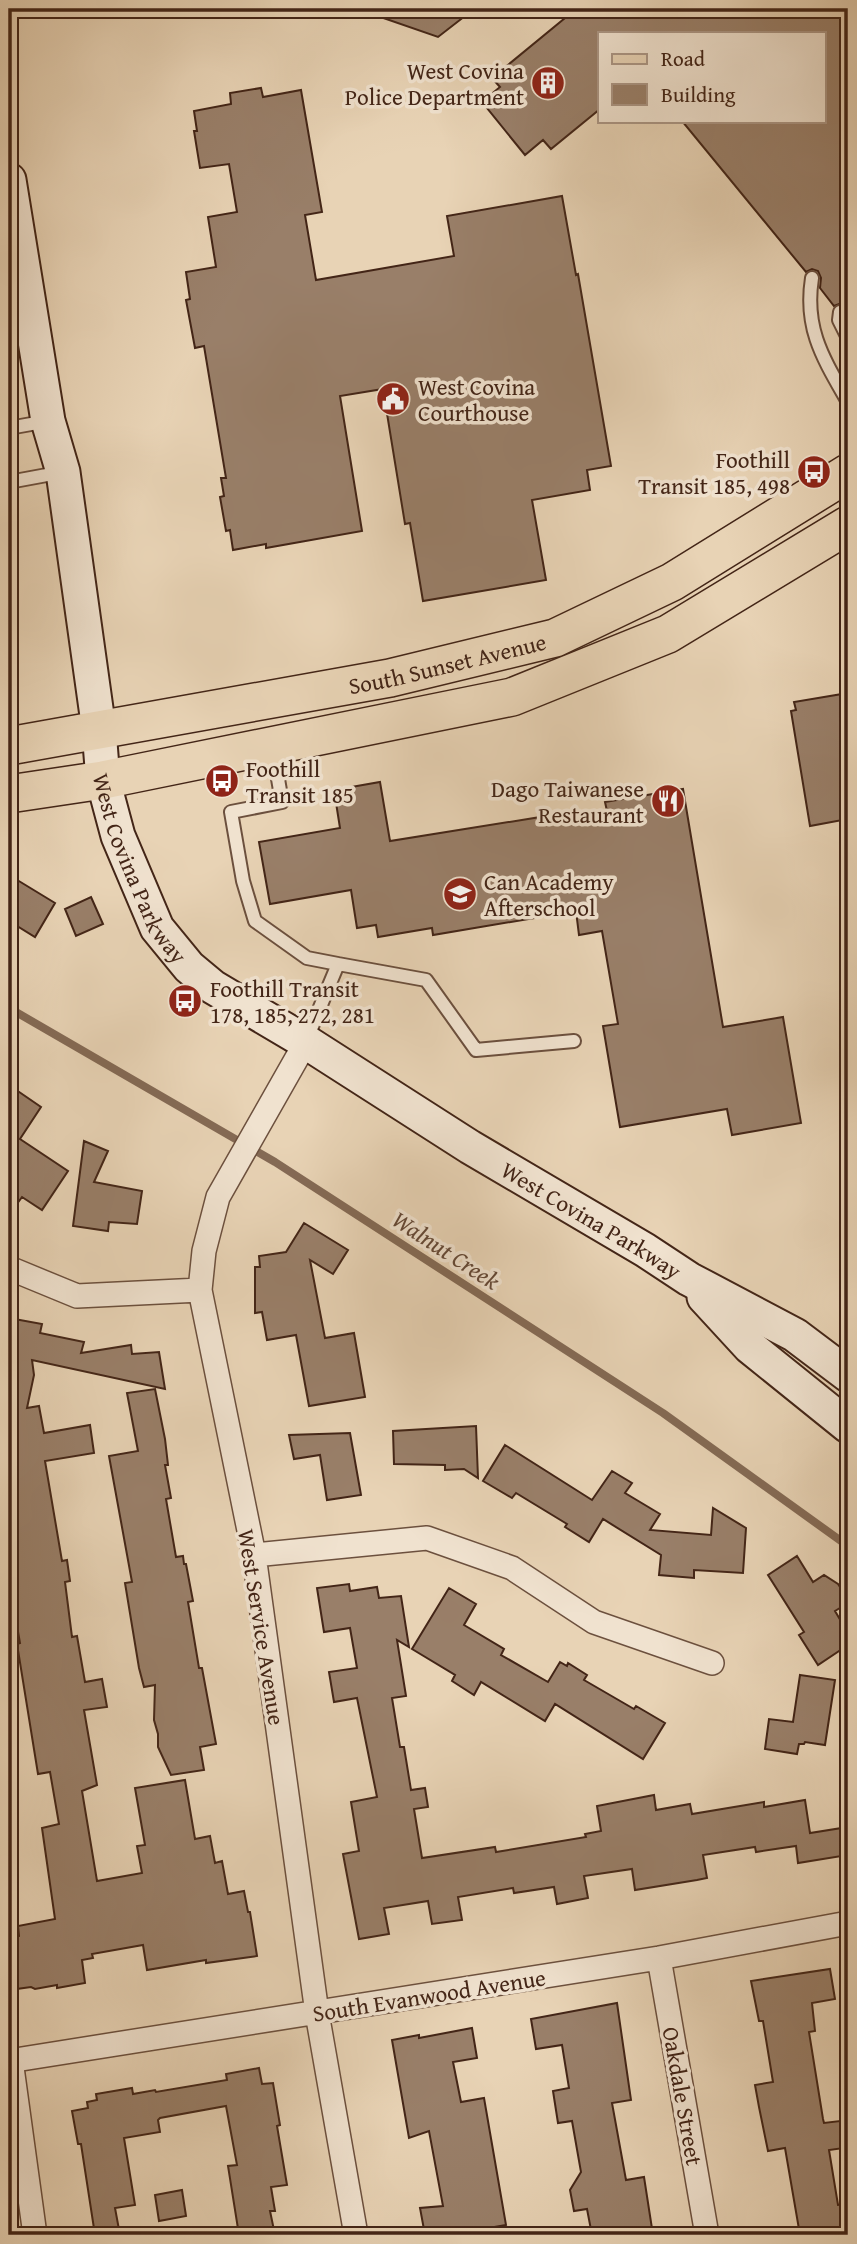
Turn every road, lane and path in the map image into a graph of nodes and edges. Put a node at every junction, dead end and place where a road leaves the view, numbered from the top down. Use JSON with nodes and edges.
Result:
{"nodes":[{"id":1,"x":9,"y":180,"type":"edge"},
{"id":2,"x":13,"y":230,"type":"edge"},
{"id":3,"x":812,"y":278,"type":"dead end"},
{"id":4,"x":840,"y":312,"type":"dead end"},
{"id":5,"x":848,"y":338,"type":"edge"},
{"id":6,"x":848,"y":401,"type":"edge"},
{"id":7,"x":48,"y":421,"type":"junction"},
{"id":8,"x":9,"y":428,"type":"edge"},
{"id":9,"x":63,"y":472,"type":"junction"},
{"id":10,"x":848,"y":473,"type":"edge"},
{"id":11,"x":9,"y":482,"type":"edge"},
{"id":12,"x":848,"y":525,"type":"edge"},
{"id":13,"x":99,"y":730,"type":"junction"},
{"id":14,"x":9,"y":746,"type":"edge"},
{"id":15,"x":272,"y":746,"type":"junction"},
{"id":16,"x":103,"y":780,"type":"junction"},
{"id":17,"x":9,"y":794,"type":"edge"},
{"id":18,"x":338,"y":964,"type":"junction"},
{"id":19,"x":574,"y":1041,"type":"dead end"},
{"id":20,"x":306,"y":1042,"type":"junction"},
{"id":21,"x":9,"y":1268,"type":"edge"},
{"id":22,"x":688,"y":1279,"type":"junction"},
{"id":23,"x":200,"y":1290,"type":"junction"},
{"id":24,"x":717,"y":1310,"type":"junction"},
{"id":25,"x":795,"y":1335,"type":"junction"},
{"id":26,"x":848,"y":1375,"type":"edge"},
{"id":27,"x":841,"y":1415,"type":"edge"},
{"id":28,"x":254,"y":1555,"type":"junction"},
{"id":29,"x":712,"y":1663,"type":"dead end"},
{"id":30,"x":848,"y":1923,"type":"edge"},
{"id":31,"x":659,"y":1958,"type":"junction"},
{"id":32,"x":317,"y":2013,"type":"junction"},
{"id":33,"x":10,"y":2061,"type":"edge"},
{"id":34,"x":35,"y":2235,"type":"edge"},
{"id":35,"x":356,"y":2235,"type":"edge"},
{"id":36,"x":707,"y":2235,"type":"edge"}],
"edges":[{"from":1,"to":2,"type":"street","name":"West Covina Parkway"},
{"from":2,"to":7,"type":"street","name":"West Covina Parkway"},
{"from":3,"to":6,"type":"lane"},
{"from":4,"to":5,"type":"lane"},
{"from":7,"to":8,"type":"lane"},
{"from":7,"to":9,"type":"street","name":"West Covina Parkway"},
{"from":9,"to":11,"type":"lane"},
{"from":9,"to":13,"type":"street","name":"West Covina Parkway"},
{"from":10,"to":13,"type":"main road","name":"South Sunset Avenue"},
{"from":12,"to":15,"type":"main road","name":"South Sunset Avenue"},
{"from":13,"to":14,"type":"main road","name":"South Sunset Avenue"},
{"from":13,"to":16,"type":"street","name":"West Covina Parkway"},
{"from":15,"to":16,"type":"main road","name":"South Sunset Avenue"},
{"from":15,"to":18,"type":"lane"},
{"from":16,"to":17,"type":"main road","name":"South Sunset Avenue"},
{"from":16,"to":20,"type":"street","name":"West Covina Parkway"},
{"from":18,"to":19,"type":"lane"},
{"from":18,"to":20,"type":"lane"},
{"from":20,"to":22,"type":"street","name":"West Covina Parkway"},
{"from":20,"to":23,"type":"street","name":"West Service Avenue"},
{"from":21,"to":23,"type":"street"},
{"from":22,"to":24,"type":"street","name":"West Covina Parkway"},
{"from":22,"to":25,"type":"street","name":"West Covina Parkway"},
{"from":23,"to":28,"type":"street","name":"West Service Avenue"},
{"from":24,"to":25,"type":"street"},
{"from":24,"to":27,"type":"street","name":"West Covina Parkway"},
{"from":25,"to":26,"type":"street","name":"West Covina Parkway"},
{"from":28,"to":29,"type":"street"},
{"from":28,"to":32,"type":"street","name":"West Service Avenue"},
{"from":30,"to":31,"type":"street","name":"South Evanwood Avenue"},
{"from":31,"to":32,"type":"street","name":"South Evanwood Avenue"},
{"from":31,"to":36,"type":"street","name":"Oakdale Street"},
{"from":32,"to":33,"type":"street","name":"South Evanwood Avenue"},
{"from":32,"to":35,"type":"street","name":"West Service Avenue"},
{"from":33,"to":34,"type":"street"}]}
